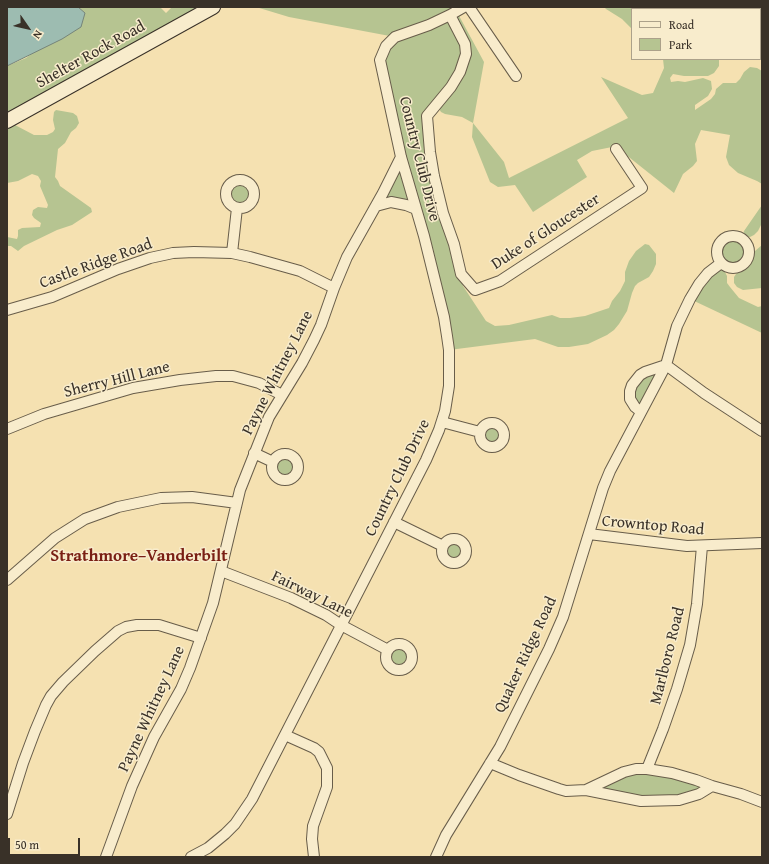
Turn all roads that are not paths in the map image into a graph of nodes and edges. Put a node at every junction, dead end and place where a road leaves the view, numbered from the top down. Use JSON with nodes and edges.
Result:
{"nodes":[{"id":1,"x":213,"y":7,"type":"edge"},
{"id":2,"x":464,"y":7,"type":"edge"},
{"id":3,"x":469,"y":7,"type":"edge"},
{"id":4,"x":450,"y":15,"type":"junction"},
{"id":5,"x":516,"y":76,"type":"dead end"},
{"id":6,"x":7,"y":122,"type":"edge"},
{"id":7,"x":616,"y":149,"type":"dead end"},
{"id":8,"x":401,"y":157,"type":"junction"},
{"id":9,"x":376,"y":206,"type":"junction"},
{"id":10,"x":237,"y":208,"type":"dead end"},
{"id":11,"x":416,"y":209,"type":"junction"},
{"id":12,"x":232,"y":253,"type":"junction"},
{"id":13,"x":721,"y":263,"type":"dead end"},
{"id":14,"x":334,"y":288,"type":"junction"},
{"id":15,"x":7,"y":310,"type":"edge"},
{"id":16,"x":666,"y":365,"type":"junction"},
{"id":17,"x":282,"y":395,"type":"junction"},
{"id":18,"x":642,"y":412,"type":"junction"},
{"id":19,"x":442,"y":422,"type":"junction"},
{"id":20,"x":7,"y":429,"type":"edge"},
{"id":21,"x":762,"y":431,"type":"edge"},
{"id":22,"x":480,"y":432,"type":"dead end"},
{"id":23,"x":254,"y":453,"type":"junction"},
{"id":24,"x":273,"y":462,"type":"dead end"},
{"id":25,"x":237,"y":503,"type":"junction"},
{"id":26,"x":394,"y":522,"type":"junction"},
{"id":27,"x":589,"y":534,"type":"junction"},
{"id":28,"x":762,"y":543,"type":"edge"},
{"id":29,"x":443,"y":546,"type":"dead end"},
{"id":30,"x":702,"y":546,"type":"junction"},
{"id":31,"x":221,"y":571,"type":"junction"},
{"id":32,"x":7,"y":580,"type":"edge"},
{"id":33,"x":341,"y":625,"type":"junction"},
{"id":34,"x":201,"y":638,"type":"junction"},
{"id":35,"x":388,"y":650,"type":"dead end"},
{"id":36,"x":285,"y":735,"type":"junction"},
{"id":37,"x":490,"y":764,"type":"junction"},
{"id":38,"x":647,"y":769,"type":"junction"},
{"id":39,"x":712,"y":786,"type":"junction"},
{"id":40,"x":586,"y":790,"type":"junction"},
{"id":41,"x":762,"y":802,"type":"edge"},
{"id":42,"x":7,"y":814,"type":"edge"},
{"id":43,"x":106,"y":857,"type":"edge"},
{"id":44,"x":191,"y":857,"type":"edge"},
{"id":45,"x":314,"y":857,"type":"edge"},
{"id":46,"x":436,"y":857,"type":"edge"}],
"edges":[{"from":1,"to":6,"type":"main road","name":"Shelter Rock Road"},
{"from":2,"to":4,"type":"street"},
{"from":3,"to":5,"type":"street"},
{"from":4,"to":7,"type":"street","name":"Duke of Gloucester"},
{"from":4,"to":8,"type":"street","name":"Country Club Drive"},
{"from":8,"to":9,"type":"street","name":"Payne Whitney Lane"},
{"from":8,"to":11,"type":"street","name":"Country Club Drive"},
{"from":9,"to":11,"type":"street"},
{"from":9,"to":14,"type":"street","name":"Payne Whitney Lane"},
{"from":10,"to":12,"type":"street"},
{"from":11,"to":19,"type":"street","name":"Country Club Drive"},
{"from":12,"to":14,"type":"street","name":"Castle Ridge Road"},
{"from":12,"to":15,"type":"street","name":"Castle Ridge Road"},
{"from":13,"to":16,"type":"street","name":"Quaker Ridge Road"},
{"from":14,"to":17,"type":"street","name":"Payne Whitney Lane"},
{"from":16,"to":18,"type":"street","name":"Quaker Ridge Road"},
{"from":16,"to":18,"type":"street"},
{"from":16,"to":21,"type":"street"},
{"from":17,"to":20,"type":"street","name":"Sherry Hill Lane"},
{"from":17,"to":23,"type":"street","name":"Payne Whitney Lane"},
{"from":18,"to":27,"type":"street","name":"Quaker Ridge Road"},
{"from":19,"to":22,"type":"street"},
{"from":19,"to":26,"type":"street","name":"Country Club Drive"},
{"from":23,"to":24,"type":"street"},
{"from":23,"to":25,"type":"street","name":"Payne Whitney Lane"},
{"from":25,"to":31,"type":"street","name":"Payne Whitney Lane"},
{"from":25,"to":32,"type":"street"},
{"from":26,"to":29,"type":"street"},
{"from":26,"to":33,"type":"street","name":"Country Club Drive"},
{"from":27,"to":30,"type":"street","name":"Crowntop Road"},
{"from":27,"to":37,"type":"street","name":"Quaker Ridge Road"},
{"from":28,"to":30,"type":"street","name":"Crowntop Road"},
{"from":30,"to":38,"type":"street","name":"Marlboro Road"},
{"from":31,"to":33,"type":"street","name":"Fairway Lane"},
{"from":31,"to":34,"type":"street","name":"Payne Whitney Lane"},
{"from":33,"to":35,"type":"street","name":"Fairway Lane"},
{"from":33,"to":36,"type":"street","name":"Country Club Drive"},
{"from":34,"to":42,"type":"street"},
{"from":34,"to":43,"type":"street","name":"Payne Whitney Lane"},
{"from":36,"to":44,"type":"street","name":"Country Club Drive"},
{"from":36,"to":45,"type":"street"},
{"from":37,"to":40,"type":"street"},
{"from":37,"to":46,"type":"street","name":"Quaker Ridge Road"},
{"from":38,"to":39,"type":"street"},
{"from":38,"to":40,"type":"street"},
{"from":39,"to":40,"type":"street"},
{"from":39,"to":41,"type":"street"}]}
